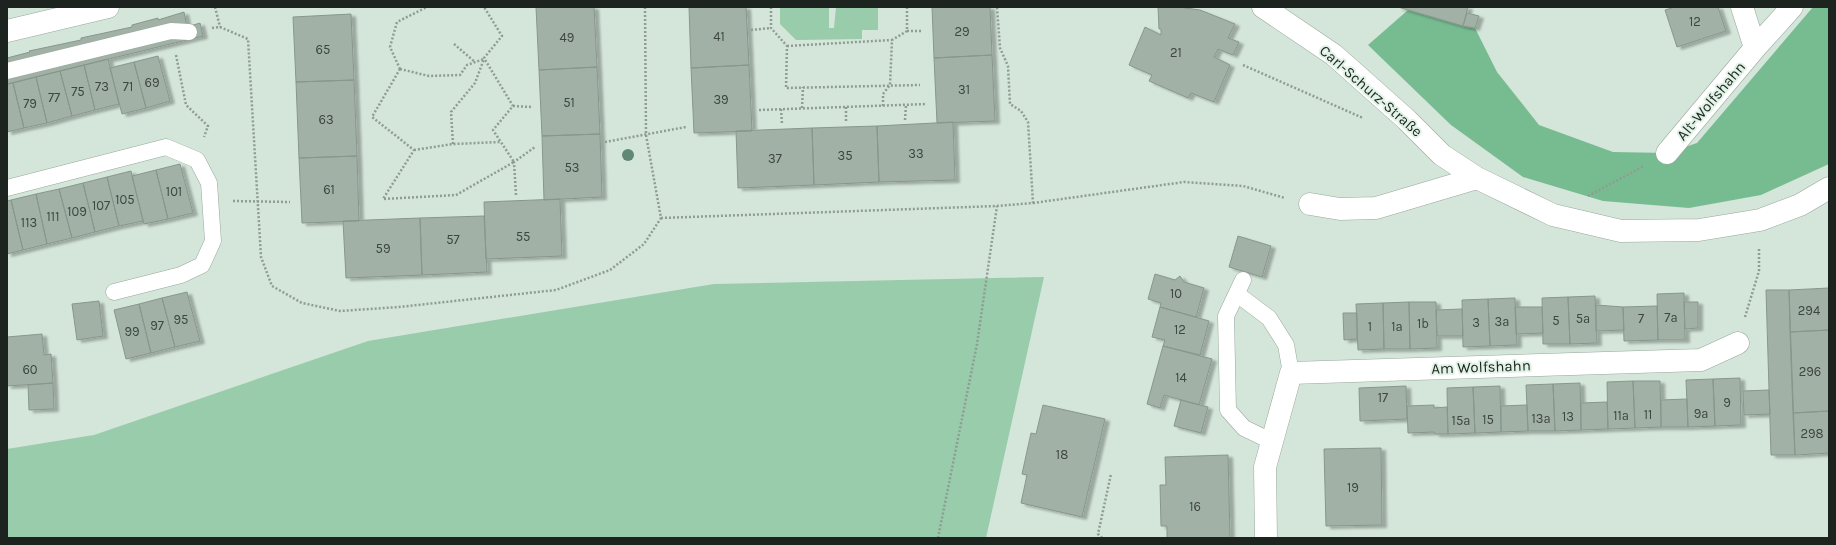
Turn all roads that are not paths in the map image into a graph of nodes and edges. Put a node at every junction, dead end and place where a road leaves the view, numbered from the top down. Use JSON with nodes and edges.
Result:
{"nodes":[{"id":1,"x":108,"y":7,"type":"edge"},
{"id":2,"x":1263,"y":7,"type":"edge"},
{"id":3,"x":1742,"y":7,"type":"edge"},
{"id":4,"x":1792,"y":7,"type":"edge"},
{"id":5,"x":7,"y":31,"type":"edge"},
{"id":6,"x":189,"y":32,"type":"dead end"},
{"id":7,"x":1755,"y":48,"type":"junction"},
{"id":8,"x":7,"y":71,"type":"edge"},
{"id":9,"x":1667,"y":153,"type":"road end"},
{"id":10,"x":1477,"y":178,"type":"junction"},
{"id":11,"x":7,"y":188,"type":"edge"},
{"id":12,"x":1829,"y":188,"type":"edge"},
{"id":13,"x":1829,"y":202,"type":"edge"},
{"id":14,"x":1310,"y":204,"type":"road end"},
{"id":15,"x":1800,"y":205,"type":"junction"},
{"id":16,"x":114,"y":292,"type":"dead end"},
{"id":17,"x":1738,"y":343,"type":"road end"},
{"id":18,"x":1290,"y":373,"type":"junction"},
{"id":19,"x":1273,"y":442,"type":"junction"},
{"id":20,"x":1266,"y":538,"type":"edge"}],
"edges":[{"from":1,"to":5,"type":"street"},
{"from":2,"to":10,"type":"street","name":"Carl-Schurz-Straße"},
{"from":3,"to":7,"type":"street","name":"Alt-Wolfshahn"},
{"from":4,"to":7,"type":"street","name":"Alt-Wolfshahn"},
{"from":6,"to":8,"type":"lane"},
{"from":7,"to":9,"type":"street","name":"Alt-Wolfshahn"},
{"from":10,"to":14,"type":"street"},
{"from":10,"to":15,"type":"street","name":"Carl-Schurz-Straße"},
{"from":11,"to":16,"type":"lane"},
{"from":12,"to":15,"type":"street","name":"Carl-Schurz-Straße"},
{"from":13,"to":15,"type":"street","name":"Carl-Schurz-Straße"},
{"from":17,"to":18,"type":"street","name":"Am Wolfshahn"},
{"from":18,"to":19,"type":"street"},
{"from":18,"to":19,"type":"lane"},
{"from":19,"to":20,"type":"street"}]}
